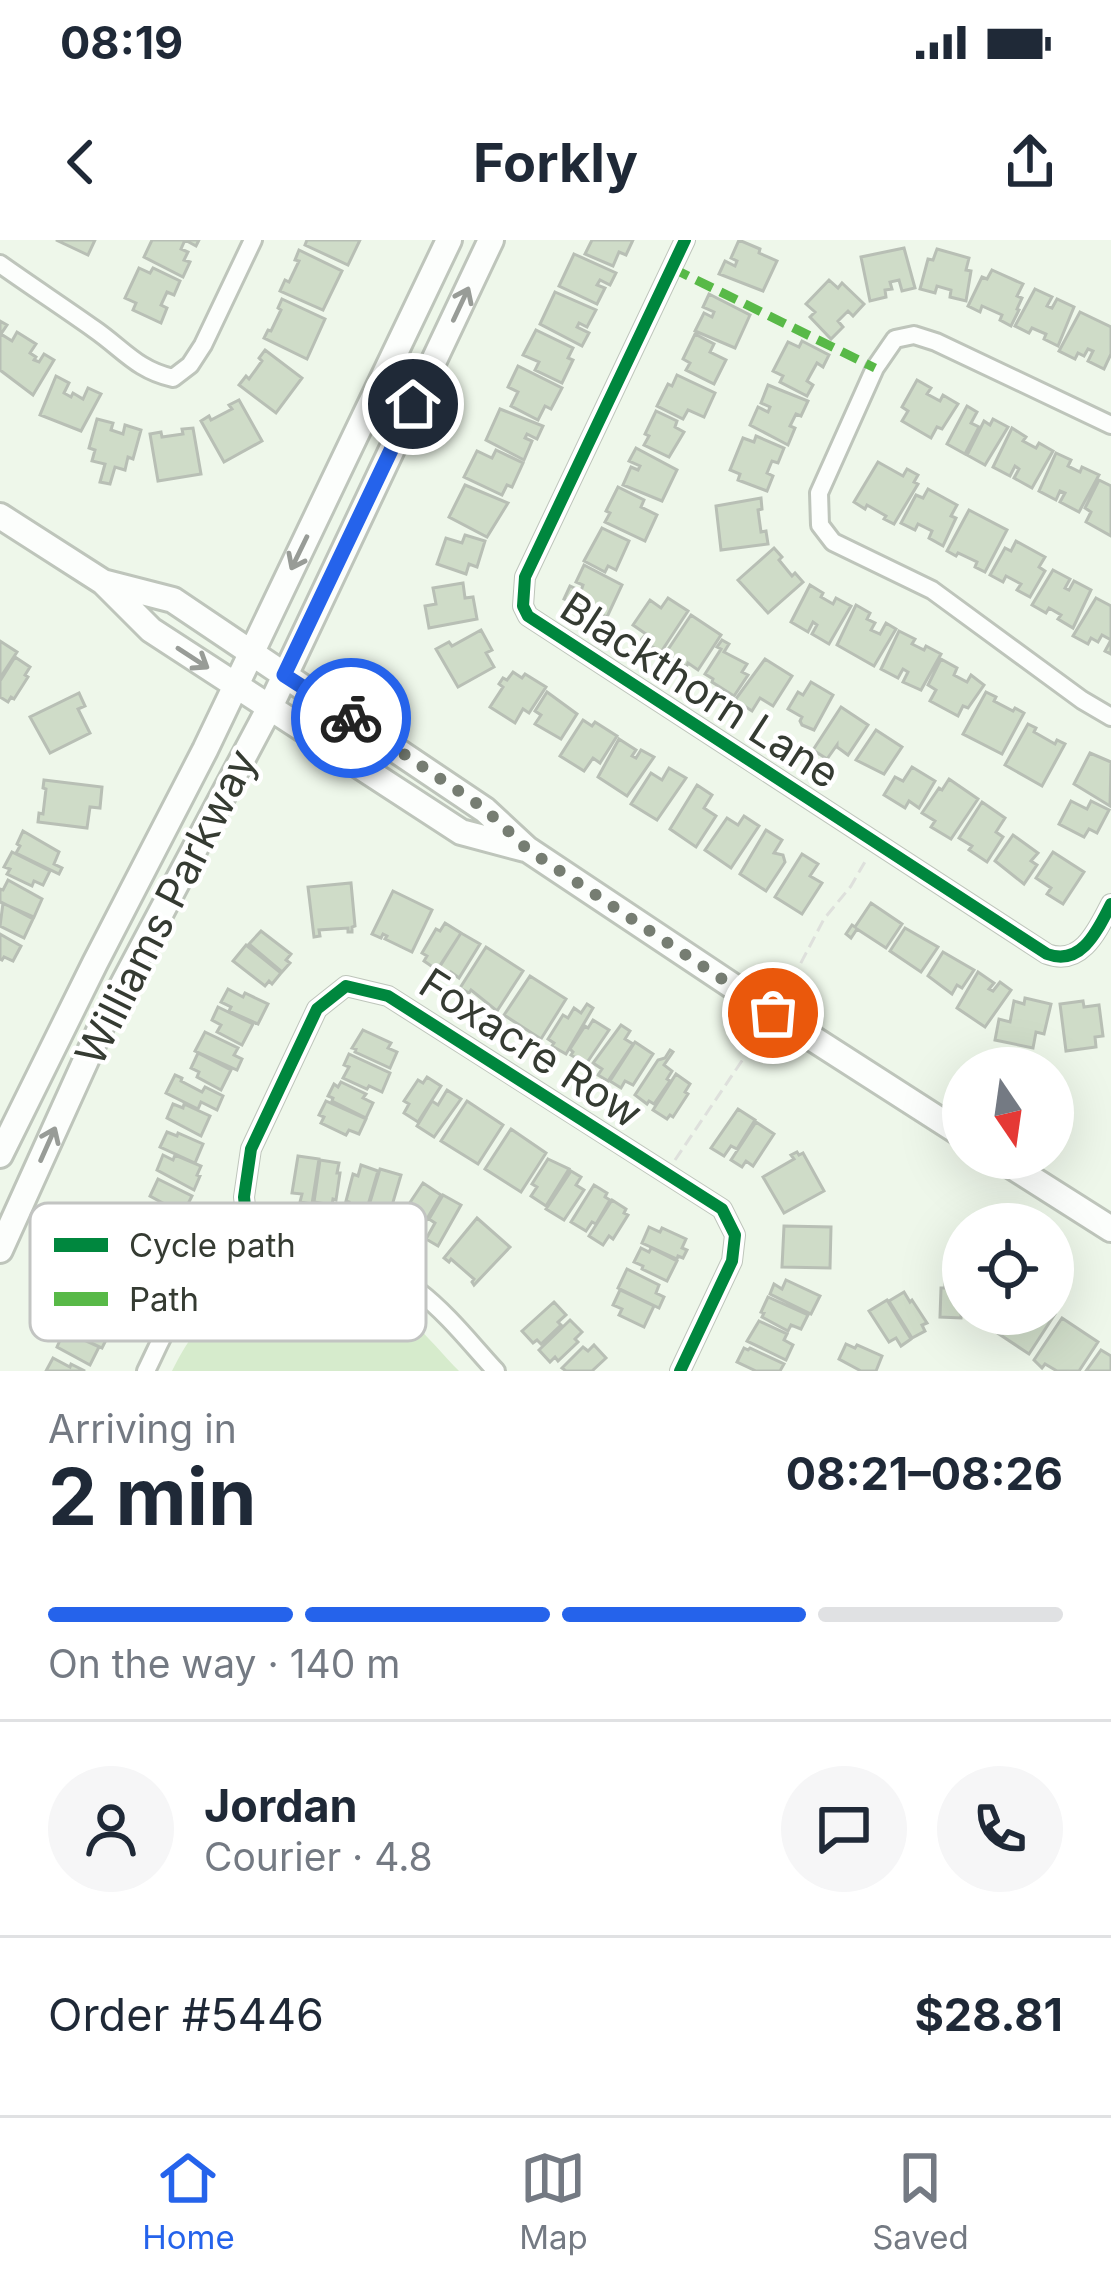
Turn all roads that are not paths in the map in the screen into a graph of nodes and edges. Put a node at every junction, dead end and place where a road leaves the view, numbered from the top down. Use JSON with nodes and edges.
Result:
{"nodes":[{"id":1,"x":253,"y":240,"type":"edge"},
{"id":2,"x":449,"y":240,"type":"edge"},
{"id":3,"x":491,"y":240,"type":"edge"},
{"id":4,"x":685,"y":240,"type":"edge"},
{"id":5,"x":0,"y":264,"type":"edge"},
{"id":6,"x":1111,"y":425,"type":"edge"},
{"id":7,"x":0,"y":516,"type":"edge"},
{"id":8,"x":103,"y":582,"type":"junction"},
{"id":9,"x":251,"y":652,"type":"junction"},
{"id":10,"x":284,"y":675,"type":"junction"},
{"id":11,"x":236,"y":685,"type":"junction"},
{"id":12,"x":270,"y":707,"type":"junction"},
{"id":13,"x":1111,"y":717,"type":"edge"},
{"id":14,"x":527,"y":849,"type":"junction"},
{"id":15,"x":1111,"y":904,"type":"edge"},
{"id":16,"x":942,"y":1122,"type":"edge"},
{"id":17,"x":0,"y":1155,"type":"edge"},
{"id":18,"x":1032,"y":1179,"type":"edge"},
{"id":19,"x":246,"y":1203,"type":"edge"},
{"id":20,"x":1111,"y":1229,"type":"edge"},
{"id":21,"x":0,"y":1250,"type":"edge"},
{"id":22,"x":426,"y":1297,"type":"edge"},
{"id":23,"x":162,"y":1341,"type":"edge"},
{"id":24,"x":146,"y":1371,"type":"edge"},
{"id":25,"x":496,"y":1371,"type":"edge"},
{"id":26,"x":680,"y":1371,"type":"edge"}],
"edges":[{"from":1,"to":5,"type":"street"},
{"from":2,"to":9,"type":"main road","name":"Williams Parkway","one_way":true},
{"from":10,"to":3,"type":"main road","name":"Williams Parkway","one_way":true},
{"from":4,"to":15,"type":"street","name":"Blackthorn Lane"},
{"from":6,"to":13,"type":"street"},
{"from":7,"to":8,"type":"main road"},
{"from":8,"to":9,"type":"main road"},
{"from":8,"to":11,"type":"main road","one_way":true},
{"from":9,"to":10,"type":"main road"},
{"from":9,"to":11,"type":"main road","name":"Williams Parkway"},
{"from":10,"to":12,"type":"main road","name":"Williams Parkway"},
{"from":10,"to":14,"type":"main road"},
{"from":11,"to":12,"type":"main road"},
{"from":11,"to":17,"type":"main road","name":"Williams Parkway"},
{"from":12,"to":14,"type":"main road"},
{"from":21,"to":12,"type":"main road","name":"Williams Parkway","one_way":true},
{"from":14,"to":16,"type":"main road"},
{"from":18,"to":20,"type":"main road"},
{"from":19,"to":26,"type":"street","name":"Foxacre Row"},
{"from":22,"to":25,"type":"street"},
{"from":23,"to":24,"type":"street"}]}
